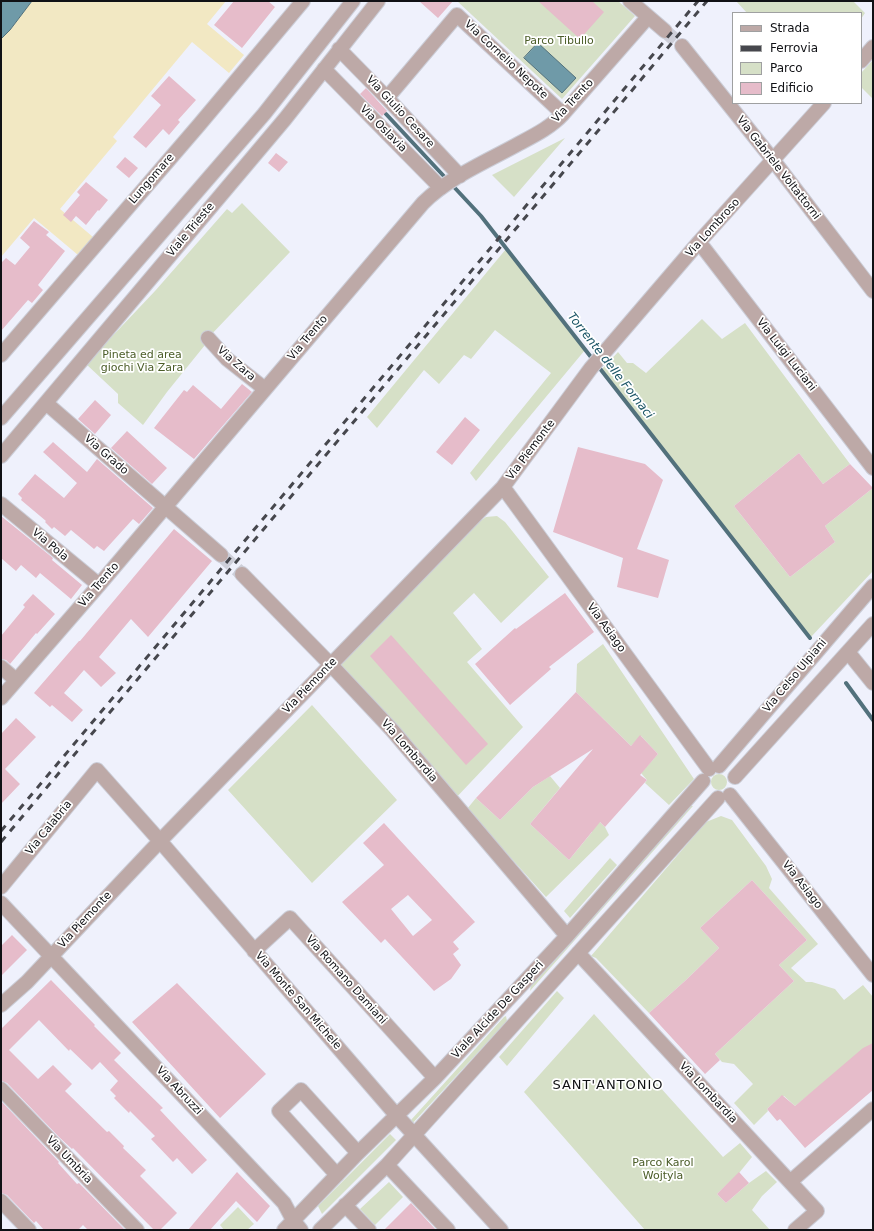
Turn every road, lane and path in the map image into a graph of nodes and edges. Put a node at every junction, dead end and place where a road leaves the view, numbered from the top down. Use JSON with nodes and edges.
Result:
{"nodes":[{"id":1,"x":302,"y":1,"type":"edge"},
{"id":2,"x":353,"y":1,"type":"edge"},
{"id":3,"x":378,"y":1,"type":"edge"},
{"id":4,"x":630,"y":1,"type":"edge"},
{"id":5,"x":648,"y":17,"type":"junction"},
{"id":6,"x":665,"y":32,"type":"tunnel mouth"},
{"id":7,"x":682,"y":46,"type":"tunnel mouth"},
{"id":8,"x":873,"y":47,"type":"edge"},
{"id":9,"x":339,"y":49,"type":"junction"},
{"id":10,"x":862,"y":60,"type":"edge"},
{"id":11,"x":324,"y":69,"type":"junction"},
{"id":12,"x":387,"y":98,"type":"junction"},
{"id":13,"x":823,"y":104,"type":"edge"},
{"id":14,"x":563,"y":114,"type":"junction"},
{"id":15,"x":773,"y":160,"type":"junction"},
{"id":16,"x":460,"y":176,"type":"junction"},
{"id":17,"x":441,"y":188,"type":"junction"},
{"id":18,"x":699,"y":242,"type":"junction"},
{"id":19,"x":873,"y":291,"type":"edge"},
{"id":20,"x":208,"y":338,"type":"dead end"},
{"id":21,"x":603,"y":354,"type":"joint"},
{"id":22,"x":1,"y":355,"type":"edge"},
{"id":23,"x":265,"y":389,"type":"junction"},
{"id":24,"x":46,"y":403,"type":"junction"},
{"id":25,"x":1,"y":418,"type":"edge"},
{"id":26,"x":1,"y":456,"type":"edge"},
{"id":27,"x":873,"y":468,"type":"edge"},
{"id":28,"x":503,"y":487,"type":"junction"},
{"id":29,"x":1,"y":504,"type":"edge"},
{"id":30,"x":165,"y":506,"type":"junction"},
{"id":31,"x":222,"y":555,"type":"tunnel mouth"},
{"id":32,"x":242,"y":574,"type":"tunnel mouth"},
{"id":33,"x":99,"y":585,"type":"junction"},
{"id":34,"x":873,"y":586,"type":"edge"},
{"id":35,"x":873,"y":624,"type":"edge"},
{"id":36,"x":848,"y":652,"type":"junction"},
{"id":37,"x":331,"y":665,"type":"junction"},
{"id":38,"x":1,"y":667,"type":"edge"},
{"id":39,"x":16,"y":680,"type":"junction"},
{"id":40,"x":873,"y":684,"type":"edge"},
{"id":41,"x":1,"y":698,"type":"edge"},
{"id":42,"x":97,"y":770,"type":"joint"},
{"id":43,"x":710,"y":772,"type":"junction"},
{"id":44,"x":735,"y":777,"type":"junction"},
{"id":45,"x":724,"y":796,"type":"junction"},
{"id":46,"x":160,"y":841,"type":"junction"},
{"id":47,"x":1,"y":887,"type":"edge"},
{"id":48,"x":1,"y":903,"type":"edge"},
{"id":49,"x":567,"y":936,"type":"junction"},
{"id":50,"x":254,"y":951,"type":"junction"},
{"id":51,"x":578,"y":953,"type":"junction"},
{"id":52,"x":52,"y":956,"type":"junction"},
{"id":53,"x":873,"y":975,"type":"edge"},
{"id":54,"x":1,"y":1005,"type":"edge"},
{"id":55,"x":435,"y":1078,"type":"junction"},
{"id":56,"x":1,"y":1089,"type":"edge"},
{"id":57,"x":873,"y":1109,"type":"edge"},
{"id":58,"x":397,"y":1116,"type":"junction"},
{"id":59,"x":413,"y":1135,"type":"junction"},
{"id":60,"x":358,"y":1153,"type":"junction"},
{"id":61,"x":387,"y":1165,"type":"junction"},
{"id":62,"x":337,"y":1175,"type":"junction"},
{"id":63,"x":790,"y":1182,"type":"junction"},
{"id":64,"x":1,"y":1202,"type":"edge"},
{"id":65,"x":345,"y":1205,"type":"junction"},
{"id":66,"x":293,"y":1227,"type":"edge"},
{"id":67,"x":29,"y":1230,"type":"edge"},
{"id":68,"x":137,"y":1230,"type":"edge"},
{"id":69,"x":320,"y":1230,"type":"edge"},
{"id":70,"x":369,"y":1230,"type":"edge"},
{"id":71,"x":448,"y":1230,"type":"edge"},
{"id":72,"x":501,"y":1230,"type":"edge"},
{"id":73,"x":795,"y":1230,"type":"edge"}],
"edges":[{"from":1,"to":22,"type":"street","name":"Lungomare"},
{"from":2,"to":25,"type":"street","name":"Viale Trieste"},
{"from":3,"to":9,"type":"street","name":"Viale Trieste"},
{"from":4,"to":5,"type":"street"},
{"from":5,"to":6,"type":"street"},
{"from":5,"to":14,"type":"street","name":"Via Trento"},
{"from":7,"to":15,"type":"street","name":"Via Gabriele Voltattorni"},
{"from":8,"to":10,"type":"street"},
{"from":9,"to":11,"type":"street","name":"Viale Trieste"},
{"from":9,"to":12,"type":"street","name":"Via Giulio Cesare"},
{"from":11,"to":17,"type":"street","name":"Via Oslavia"},
{"from":11,"to":24,"type":"street","name":"Viale Trieste"},
{"from":12,"to":14,"type":"street","name":"Via Cornelio Nepote"},
{"from":12,"to":16,"type":"street","name":"Via Giulio Cesare"},
{"from":13,"to":15,"type":"street","name":"Via Lombroso"},
{"from":14,"to":16,"type":"street","name":"Via Trento"},
{"from":15,"to":18,"type":"street","name":"Via Lombroso"},
{"from":15,"to":19,"type":"street","name":"Via Gabriele Voltattorni"},
{"from":16,"to":17,"type":"street","name":"Via Trento"},
{"from":17,"to":23,"type":"street","name":"Via Trento"},
{"from":18,"to":21,"type":"street","name":"Via Lombroso"},
{"from":18,"to":27,"type":"street","name":"Via Luigi Luciani"},
{"from":20,"to":23,"type":"street","name":"Via Zara"},
{"from":21,"to":28,"type":"street","name":"Via Piemonte"},
{"from":23,"to":30,"type":"street","name":"Via Trento"},
{"from":24,"to":26,"type":"street","name":"Viale Trieste"},
{"from":24,"to":30,"type":"street","name":"Via Grado"},
{"from":28,"to":37,"type":"street","name":"Via Piemonte"},
{"from":28,"to":43,"type":"street","name":"Via Asiago"},
{"from":29,"to":33,"type":"street","name":"Via Pola"},
{"from":30,"to":31,"type":"street"},
{"from":30,"to":33,"type":"street","name":"Via Trento"},
{"from":32,"to":37,"type":"street","name":"Via Lombardia"},
{"from":33,"to":39,"type":"street","name":"Via Trento"},
{"from":34,"to":43,"type":"street","name":"Via Celso Ulpiani"},
{"from":35,"to":36,"type":"street","name":"Via Celso Ulpiani"},
{"from":36,"to":40,"type":"street"},
{"from":36,"to":44,"type":"street","name":"Via Celso Ulpiani"},
{"from":37,"to":46,"type":"street","name":"Via Piemonte"},
{"from":37,"to":49,"type":"street","name":"Via Lombardia"},
{"from":38,"to":39,"type":"street"},
{"from":39,"to":41,"type":"street","name":"Via Trento"},
{"from":42,"to":46,"type":"street","name":"Via Monte San Michele"},
{"from":42,"to":47,"type":"street","name":"Via Calabria"},
{"from":43,"to":44,"type":"street"},
{"from":43,"to":45,"type":"street"},
{"from":43,"to":49,"type":"street","name":"Viale Alcide De Gasperi"},
{"from":44,"to":45,"type":"street"},
{"from":45,"to":51,"type":"street","name":"Viale Alcide De Gasperi"},
{"from":45,"to":53,"type":"street","name":"Via Asiago"},
{"from":46,"to":50,"type":"street","name":"Via Monte San Michele"},
{"from":46,"to":52,"type":"street","name":"Via Piemonte"},
{"from":48,"to":52,"type":"street","name":"Via Abruzzi"},
{"from":49,"to":55,"type":"street","name":"Viale Alcide De Gasperi"},
{"from":50,"to":55,"type":"street","name":"Via Romano Damiani"},
{"from":50,"to":58,"type":"street","name":"Via Monte San Michele"},
{"from":51,"to":59,"type":"street","name":"Viale Alcide De Gasperi"},
{"from":51,"to":63,"type":"street","name":"Via Lombardia"},
{"from":52,"to":54,"type":"street","name":"Via Piemonte"},
{"from":52,"to":66,"type":"street","name":"Via Abruzzi"},
{"from":55,"to":58,"type":"street","name":"Viale Alcide De Gasperi"},
{"from":56,"to":68,"type":"street","name":"Via Umbria"},
{"from":57,"to":63,"type":"street"},
{"from":58,"to":59,"type":"street","name":"Via Monte San Michele"},
{"from":58,"to":60,"type":"street","name":"Viale Alcide De Gasperi"},
{"from":59,"to":61,"type":"street","name":"Viale Alcide De Gasperi"},
{"from":59,"to":72,"type":"street","name":"Via Monte San Michele"},
{"from":60,"to":62,"type":"street","name":"Viale Alcide De Gasperi"},
{"from":60,"to":62,"type":"street"},
{"from":61,"to":65,"type":"street","name":"Viale Alcide De Gasperi"},
{"from":61,"to":71,"type":"street"},
{"from":62,"to":66,"type":"street","name":"Viale Alcide De Gasperi"},
{"from":63,"to":73,"type":"street","name":"Via Lombardia"},
{"from":64,"to":67,"type":"street"},
{"from":65,"to":69,"type":"street","name":"Viale Alcide De Gasperi"},
{"from":65,"to":70,"type":"street"}]}
